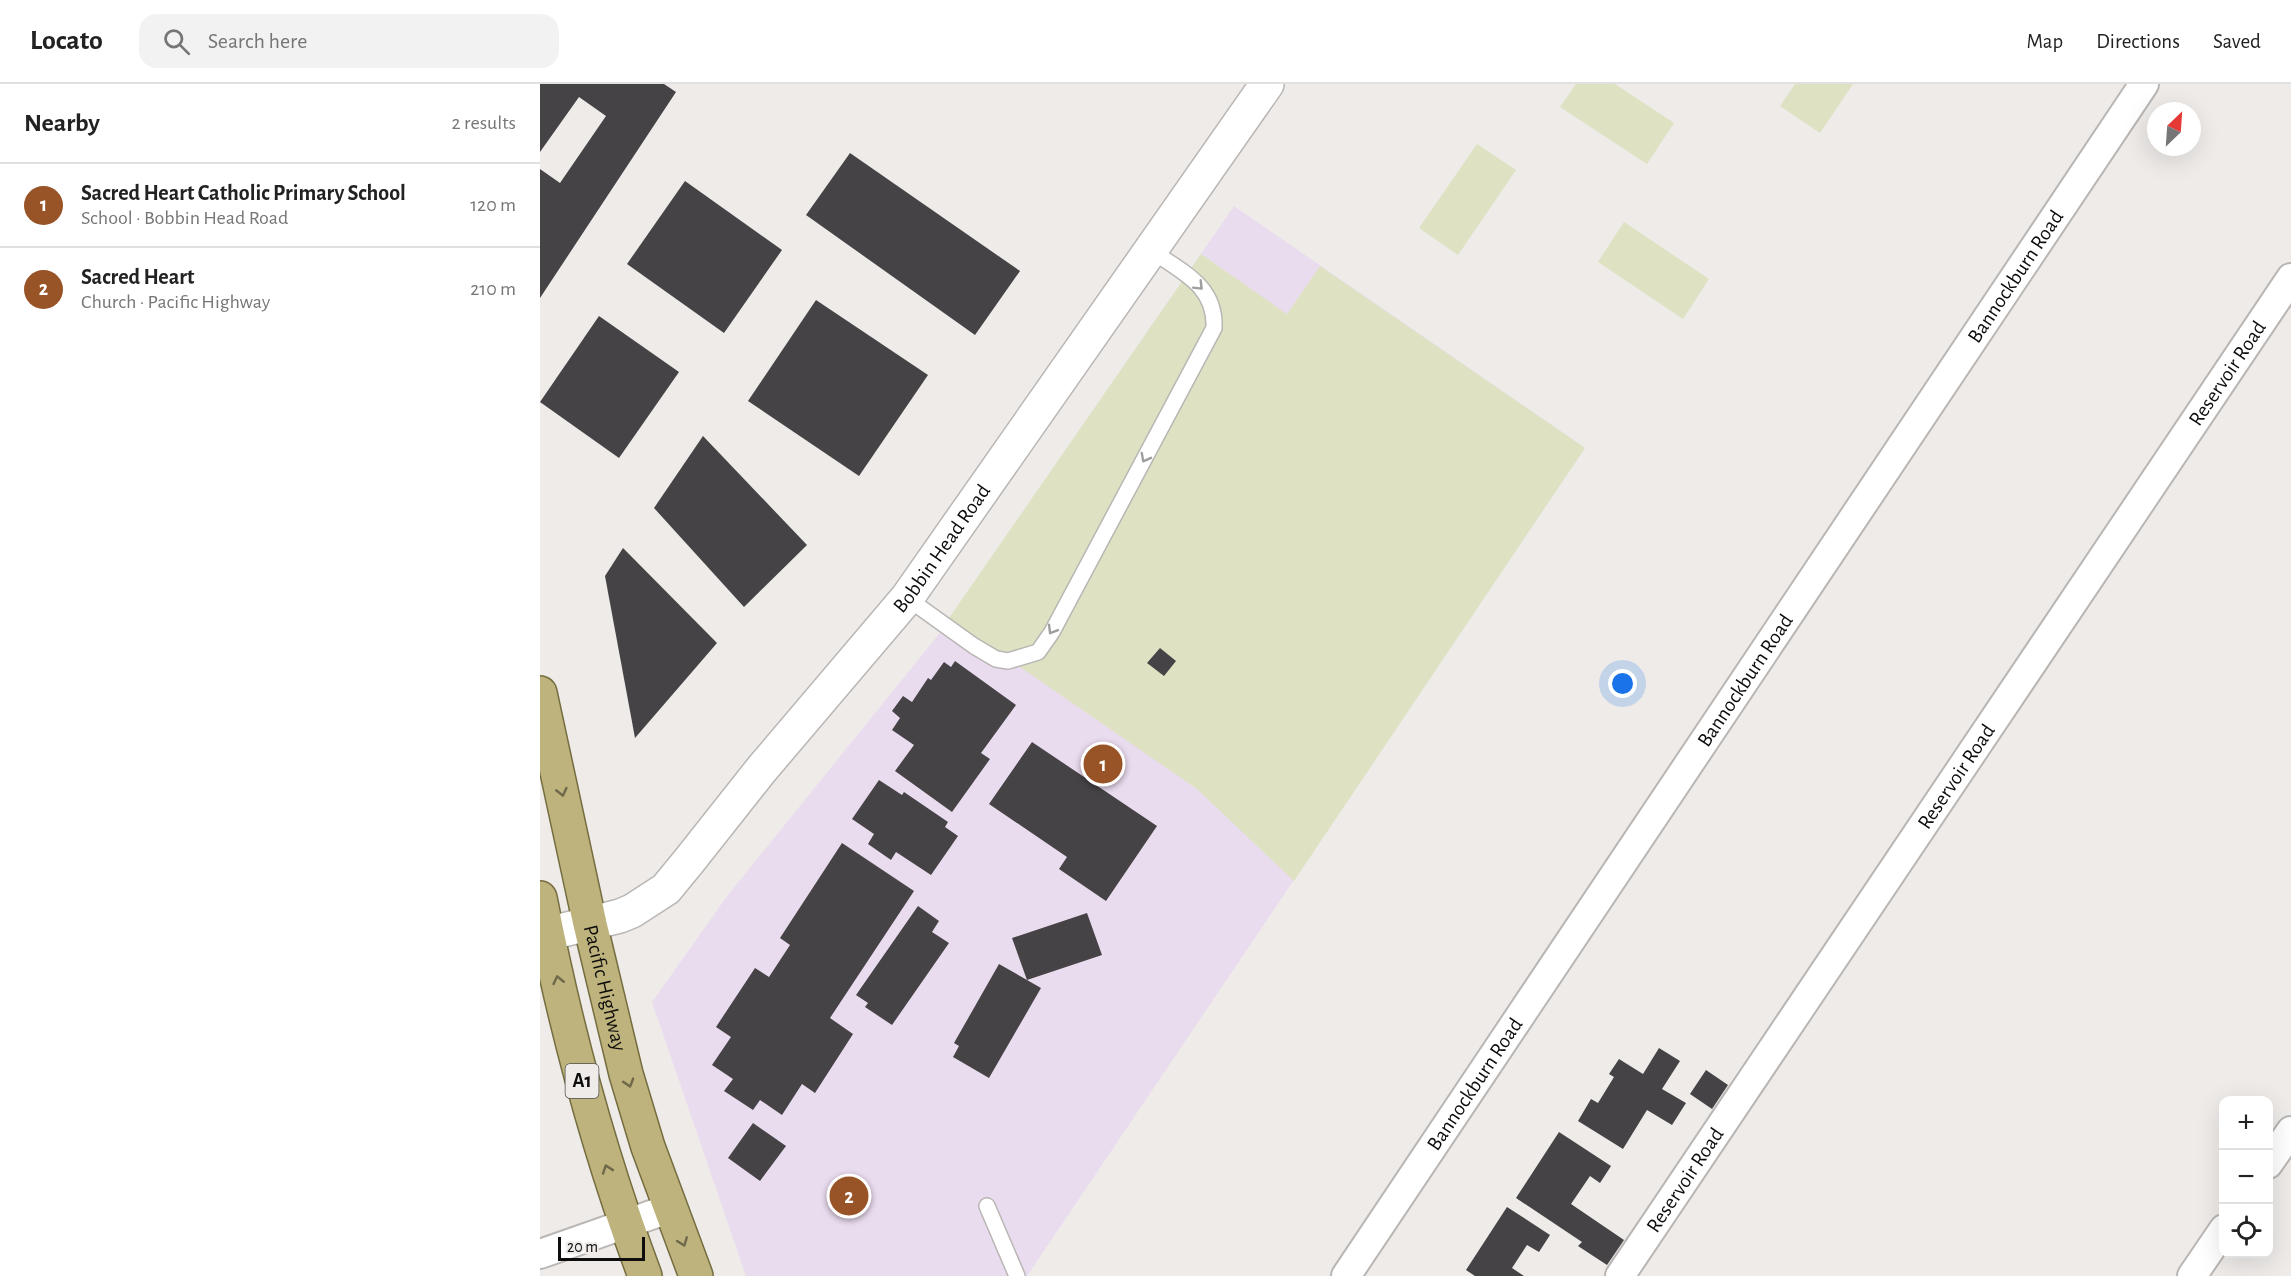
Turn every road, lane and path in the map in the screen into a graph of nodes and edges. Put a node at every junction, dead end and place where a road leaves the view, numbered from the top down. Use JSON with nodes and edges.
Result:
{"nodes":[{"id":1,"x":1267,"y":84,"type":"edge"},
{"id":2,"x":2144,"y":84,"type":"edge"},
{"id":3,"x":1152,"y":251,"type":"junction"},
{"id":4,"x":2291,"y":278,"type":"edge"},
{"id":5,"x":907,"y":598,"type":"junction"},
{"id":6,"x":540,"y":693,"type":"edge"},
{"id":7,"x":540,"y":898,"type":"edge"},
{"id":8,"x":590,"y":924,"type":"junction"},
{"id":9,"x":547,"y":934,"type":"junction"},
{"id":10,"x":2291,"y":1131,"type":"edge"},
{"id":11,"x":2273,"y":1157,"type":"edge"},
{"id":12,"x":987,"y":1206,"type":"dead end"},
{"id":13,"x":671,"y":1208,"type":"junction"},
{"id":14,"x":626,"y":1224,"type":"junction"},
{"id":15,"x":2219,"y":1236,"type":"edge"},
{"id":16,"x":540,"y":1254,"type":"edge"},
{"id":17,"x":645,"y":1276,"type":"edge"},
{"id":18,"x":696,"y":1276,"type":"edge"},
{"id":19,"x":1017,"y":1276,"type":"edge"},
{"id":20,"x":1346,"y":1276,"type":"edge"},
{"id":21,"x":1620,"y":1276,"type":"edge"},
{"id":22,"x":2192,"y":1276,"type":"edge"}],
"edges":[{"from":1,"to":3,"type":"main road","name":"Bobbin Head Road"},
{"from":2,"to":20,"type":"street","name":"Bannockburn Road"},
{"from":3,"to":5,"type":"main road","name":"Bobbin Head Road"},
{"from":3,"to":5,"type":"lane","one_way":true},
{"from":4,"to":21,"type":"street","name":"Reservoir Road"},
{"from":5,"to":8,"type":"main road","name":"Bobbin Head Road"},
{"from":6,"to":8,"type":"highway","name":"Pacific Highway","number":"A1","one_way":true},
{"from":7,"to":9,"type":"highway","number":"A1"},
{"from":8,"to":9,"type":"main road","name":"Bobbin Head Road"},
{"from":8,"to":13,"type":"highway","name":"Pacific Highway","number":"A1","one_way":true},
{"from":14,"to":9,"type":"highway","number":"A1","one_way":true},
{"from":10,"to":11,"type":"street"},
{"from":12,"to":19,"type":"lane"},
{"from":13,"to":14,"type":"street"},
{"from":13,"to":18,"type":"highway","name":"Pacific Highway","number":"A1","one_way":true},
{"from":14,"to":16,"type":"street"},
{"from":14,"to":17,"type":"highway","number":"A1"},
{"from":15,"to":22,"type":"street"}]}
